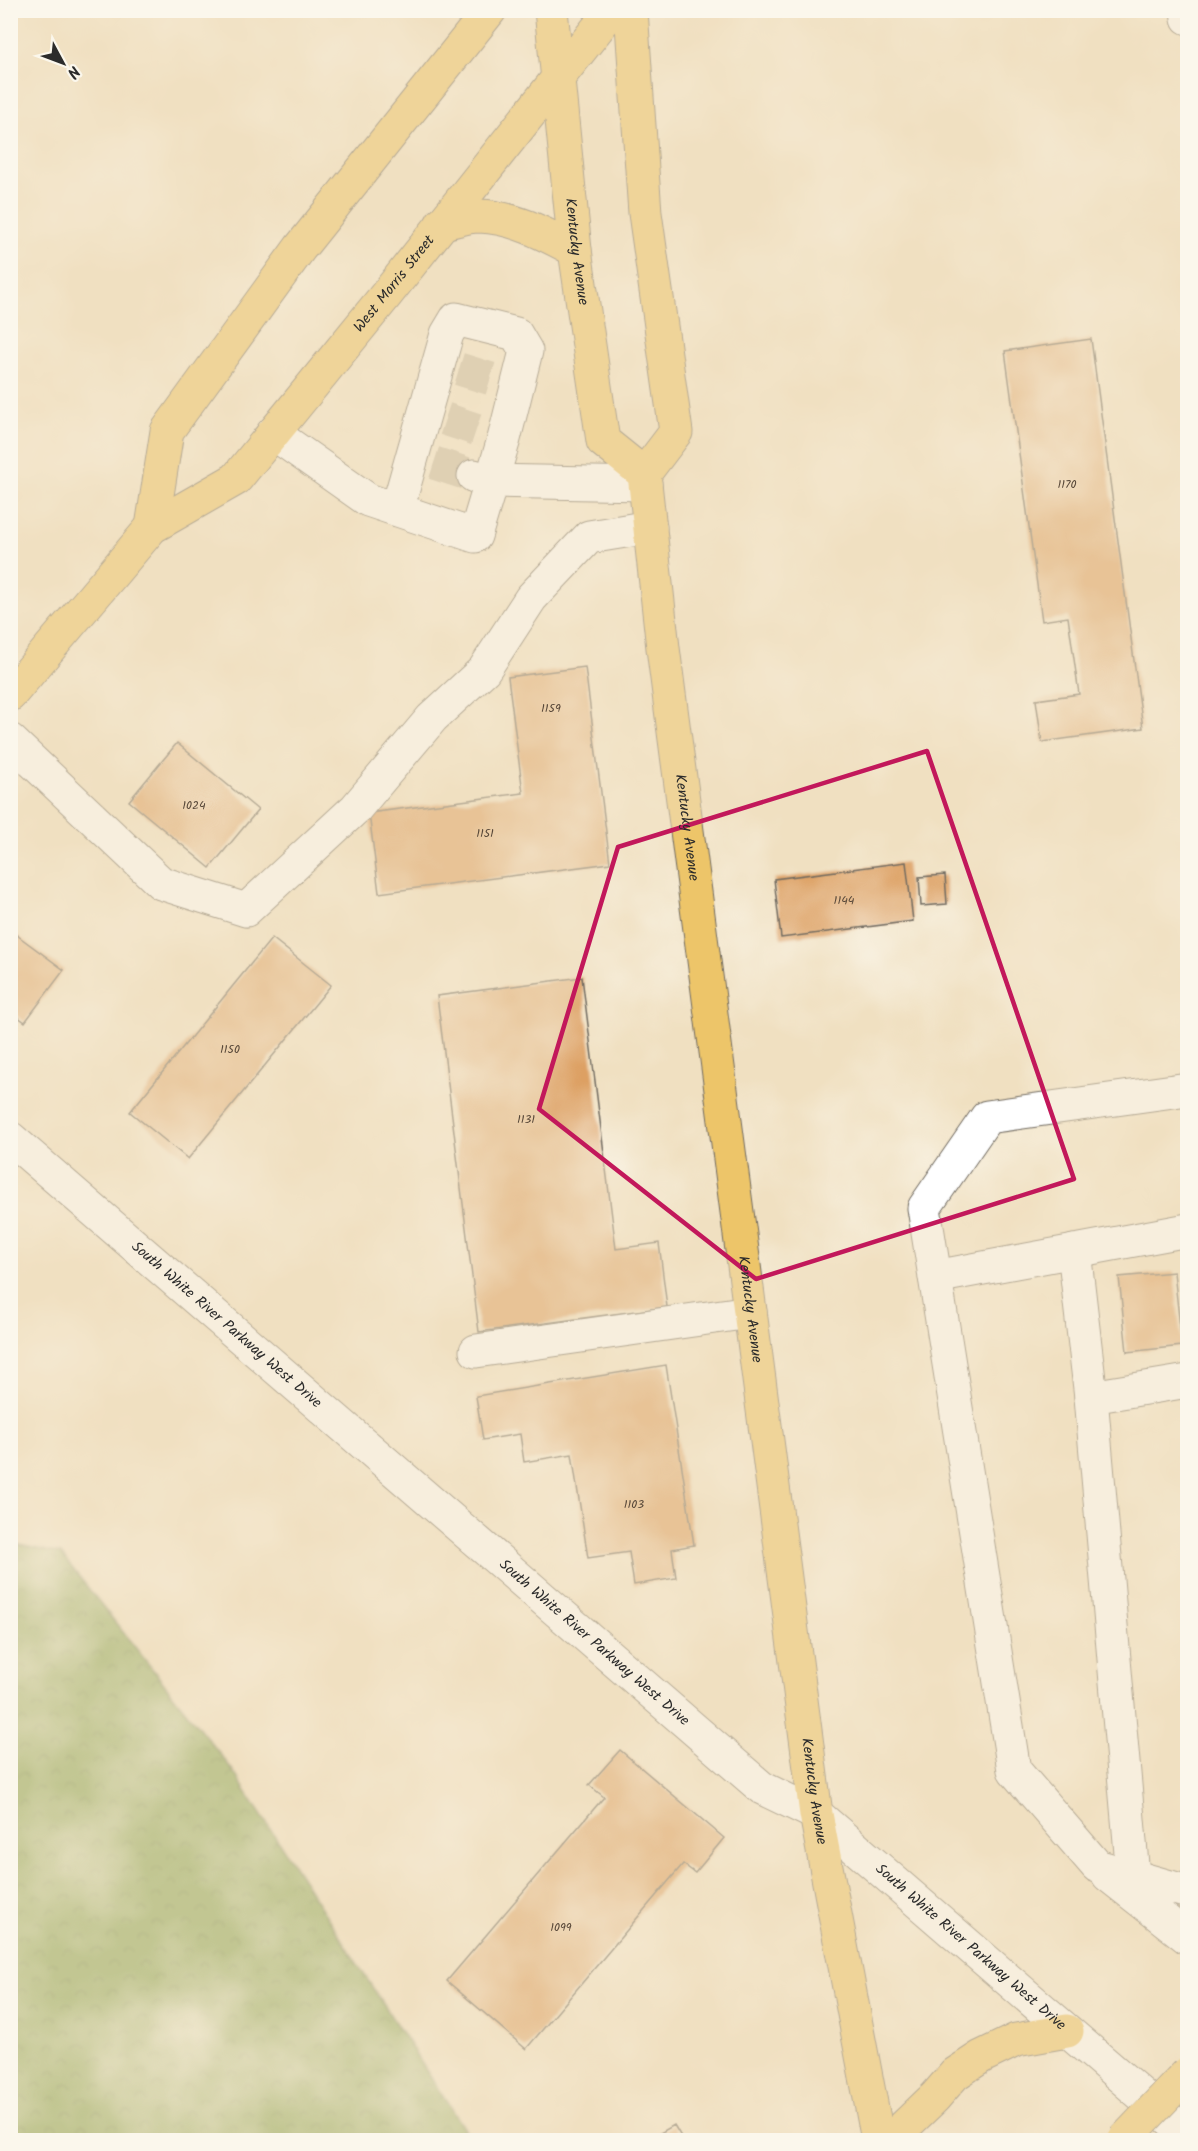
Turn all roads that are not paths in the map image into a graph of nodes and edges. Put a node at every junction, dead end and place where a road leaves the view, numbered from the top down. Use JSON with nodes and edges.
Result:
{"nodes":[{"id":1,"x":490,"y":10,"type":"edge"},
{"id":2,"x":551,"y":10,"type":"edge"},
{"id":3,"x":612,"y":10,"type":"edge"},
{"id":4,"x":631,"y":10,"type":"edge"},
{"id":5,"x":1187,"y":10,"type":"edge"},
{"id":6,"x":1188,"y":18,"type":"edge"},
{"id":7,"x":557,"y":78,"type":"junction"},
{"id":8,"x":442,"y":223,"type":"junction"},
{"id":9,"x":575,"y":250,"type":"junction"},
{"id":10,"x":273,"y":434,"type":"junction"},
{"id":11,"x":483,"y":478,"type":"junction"},
{"id":12,"x":644,"y":479,"type":"junction"},
{"id":13,"x":397,"y":510,"type":"junction"},
{"id":14,"x":152,"y":527,"type":"junction"},
{"id":15,"x":650,"y":527,"type":"junction"},
{"id":16,"x":14,"y":682,"type":"edge"},
{"id":17,"x":10,"y":740,"type":"edge"},
{"id":18,"x":1188,"y":1089,"type":"edge"},
{"id":19,"x":10,"y":1138,"type":"edge"},
{"id":20,"x":1188,"y":1230,"type":"edge"},
{"id":21,"x":1074,"y":1251,"type":"junction"},
{"id":22,"x":935,"y":1277,"type":"junction"},
{"id":23,"x":750,"y":1312,"type":"junction"},
{"id":24,"x":476,"y":1351,"type":"dead end"},
{"id":25,"x":1188,"y":1381,"type":"edge"},
{"id":26,"x":1091,"y":1397,"type":"junction"},
{"id":27,"x":816,"y":1814,"type":"junction"},
{"id":28,"x":1097,"y":1866,"type":"junction"},
{"id":29,"x":1133,"y":1876,"type":"junction"},
{"id":30,"x":1188,"y":1892,"type":"edge"},
{"id":31,"x":1188,"y":1938,"type":"edge"},
{"id":32,"x":1067,"y":2031,"type":"junction"},
{"id":33,"x":1188,"y":2073,"type":"edge"},
{"id":34,"x":1188,"y":2135,"type":"edge"},
{"id":35,"x":878,"y":2140,"type":"edge"},
{"id":36,"x":890,"y":2140,"type":"edge"},
{"id":37,"x":1124,"y":2140,"type":"edge"}],
"edges":[{"from":1,"to":14,"type":"main road"},
{"from":2,"to":7,"type":"main road","name":"Kentucky Avenue"},
{"from":3,"to":7,"type":"main road","name":"West Morris Street"},
{"from":4,"to":12,"type":"main road"},
{"from":5,"to":6,"type":"street"},
{"from":7,"to":8,"type":"main road","name":"West Morris Street"},
{"from":7,"to":9,"type":"main road","name":"Kentucky Avenue"},
{"from":8,"to":9,"type":"main road"},
{"from":8,"to":10,"type":"main road","name":"West Morris Street"},
{"from":9,"to":12,"type":"main road","name":"Kentucky Avenue"},
{"from":10,"to":13,"type":"street"},
{"from":10,"to":14,"type":"main road","name":"West Morris Street"},
{"from":11,"to":12,"type":"street"},
{"from":11,"to":13,"type":"street"},
{"from":11,"to":13,"type":"street"},
{"from":12,"to":15,"type":"main road","name":"Kentucky Avenue"},
{"from":14,"to":16,"type":"main road","name":"West Morris Street"},
{"from":15,"to":17,"type":"street"},
{"from":15,"to":23,"type":"main road","name":"Kentucky Avenue"},
{"from":18,"to":22,"type":"street"},
{"from":19,"to":27,"type":"street","name":"South White River Parkway West Drive"},
{"from":20,"to":21,"type":"street"},
{"from":21,"to":22,"type":"street"},
{"from":21,"to":26,"type":"street"},
{"from":22,"to":28,"type":"street"},
{"from":23,"to":24,"type":"street"},
{"from":23,"to":27,"type":"main road","name":"Kentucky Avenue"},
{"from":25,"to":26,"type":"street"},
{"from":26,"to":29,"type":"street"},
{"from":27,"to":32,"type":"street","name":"South White River Parkway West Drive"},
{"from":27,"to":35,"type":"main road","name":"Kentucky Avenue"},
{"from":28,"to":29,"type":"street"},
{"from":28,"to":31,"type":"street"},
{"from":29,"to":30,"type":"street"},
{"from":32,"to":34,"type":"street","name":"South White River Parkway West Drive"},
{"from":32,"to":36,"type":"main road"},
{"from":33,"to":37,"type":"main road","bridge":true}]}
